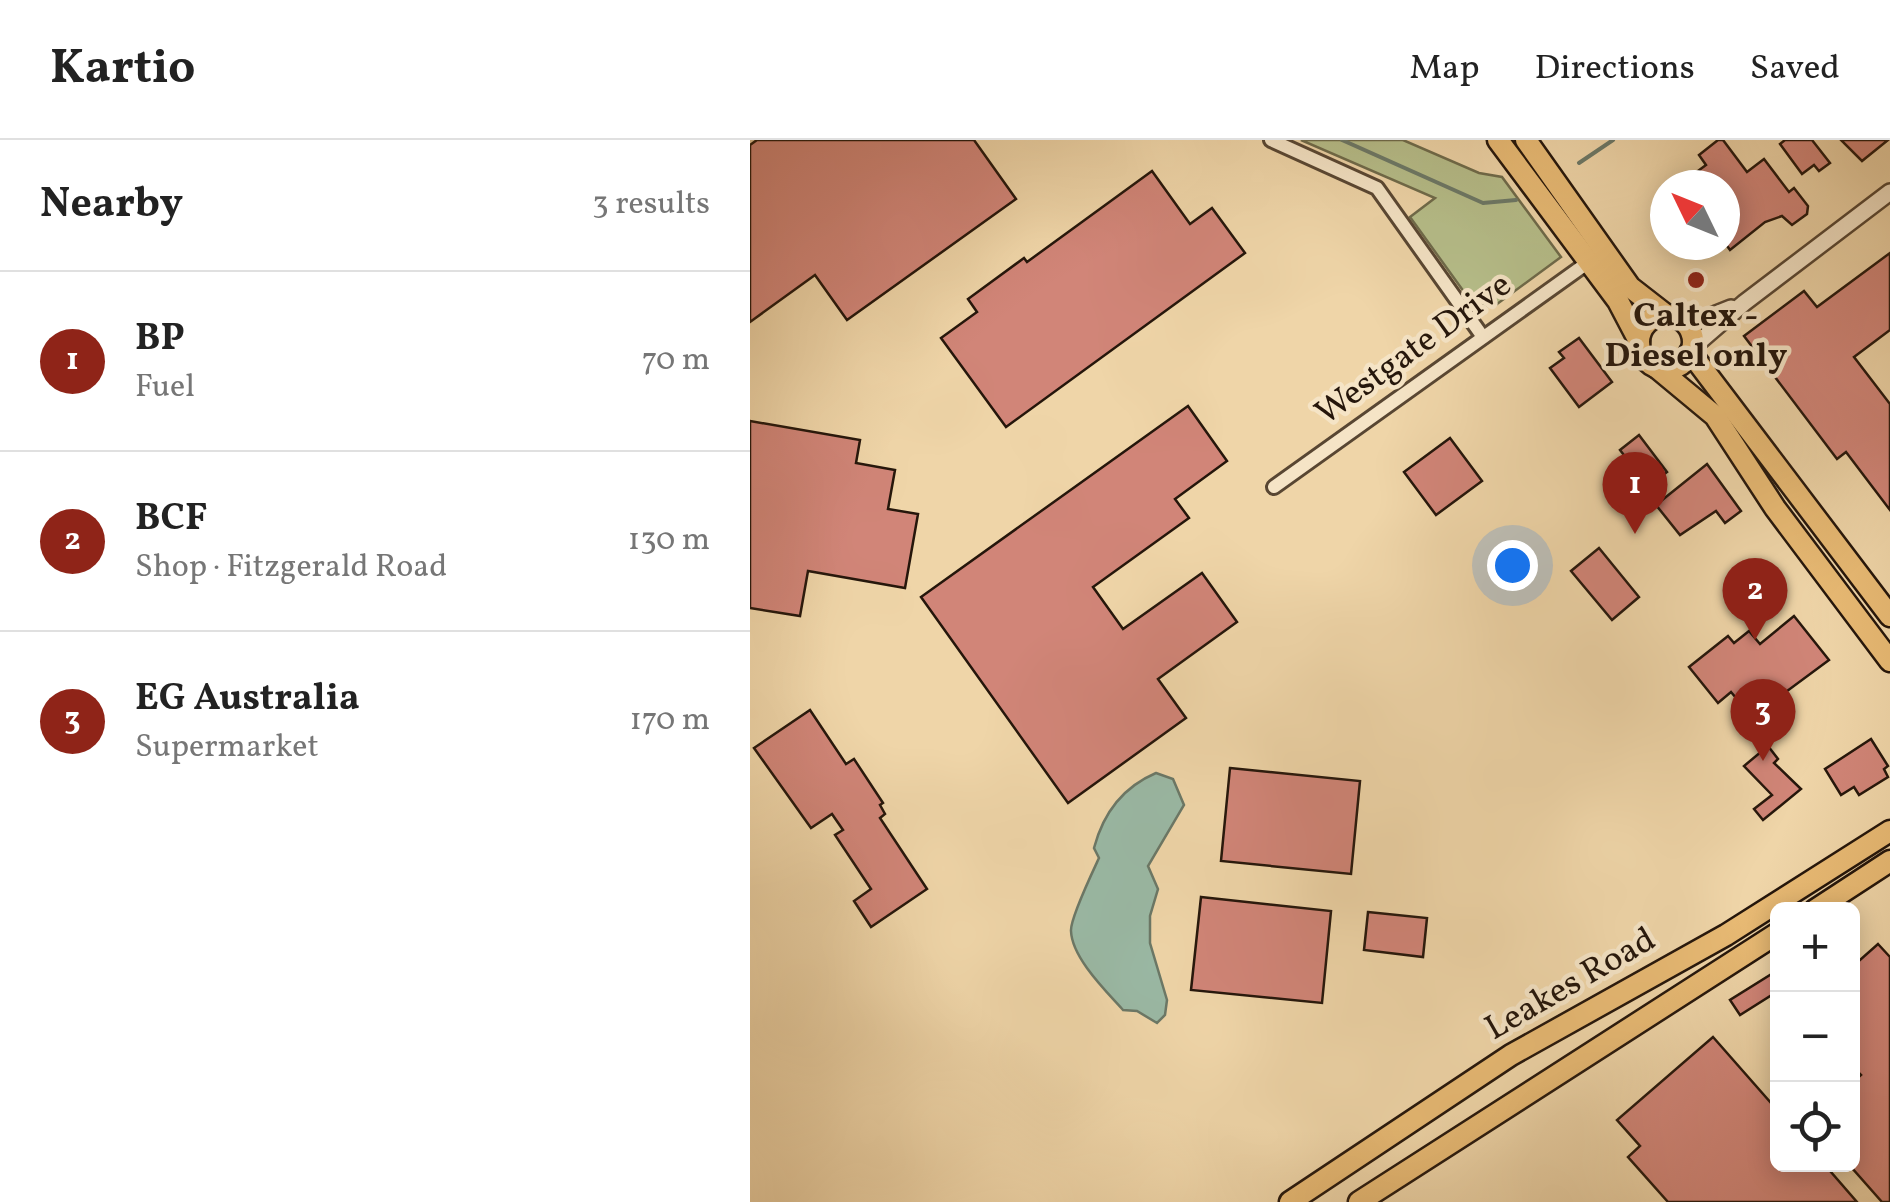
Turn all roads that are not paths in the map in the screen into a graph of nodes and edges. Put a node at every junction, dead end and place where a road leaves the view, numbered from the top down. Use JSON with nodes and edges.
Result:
{"nodes":[{"id":1,"x":1270,"y":140,"type":"edge"},
{"id":2,"x":1498,"y":140,"type":"edge"},
{"id":3,"x":1526,"y":140,"type":"edge"},
{"id":4,"x":1890,"y":192,"type":"edge"},
{"id":5,"x":1590,"y":261,"type":"junction"},
{"id":6,"x":1744,"y":302,"type":"junction"},
{"id":7,"x":1669,"y":315,"type":"junction"},
{"id":8,"x":1483,"y":337,"type":"junction"},
{"id":9,"x":1639,"y":341,"type":"junction"},
{"id":10,"x":1691,"y":350,"type":"junction"},
{"id":11,"x":1656,"y":367,"type":"junction"},
{"id":12,"x":1274,"y":488,"type":"dead end"},
{"id":13,"x":1890,"y":616,"type":"edge"},
{"id":14,"x":1890,"y":661,"type":"edge"},
{"id":15,"x":1888,"y":831,"type":"edge"},
{"id":16,"x":1890,"y":861,"type":"edge"},
{"id":17,"x":1827,"y":902,"type":"edge"},
{"id":18,"x":1770,"y":939,"type":"edge"},
{"id":19,"x":1290,"y":1202,"type":"edge"},
{"id":20,"x":1360,"y":1202,"type":"edge"}],
"edges":[{"from":1,"to":8,"type":"street"},
{"from":2,"to":5,"type":"main road"},
{"from":3,"to":7,"type":"main road"},
{"from":4,"to":6,"type":"street"},
{"from":5,"to":8,"type":"street","name":"Westgate Drive"},
{"from":5,"to":9,"type":"main road"},
{"from":6,"to":7,"type":"street"},
{"from":6,"to":10,"type":"street"},
{"from":7,"to":9,"type":"main road"},
{"from":7,"to":10,"type":"main road"},
{"from":8,"to":12,"type":"street","name":"Westgate Drive"},
{"from":9,"to":11,"type":"main road"},
{"from":10,"to":11,"type":"main road"},
{"from":10,"to":13,"type":"main road"},
{"from":11,"to":14,"type":"main road"},
{"from":15,"to":19,"type":"main road","name":"Leakes Road"},
{"from":16,"to":17,"type":"main road"},
{"from":18,"to":20,"type":"main road","name":"Leakes Road"}]}
